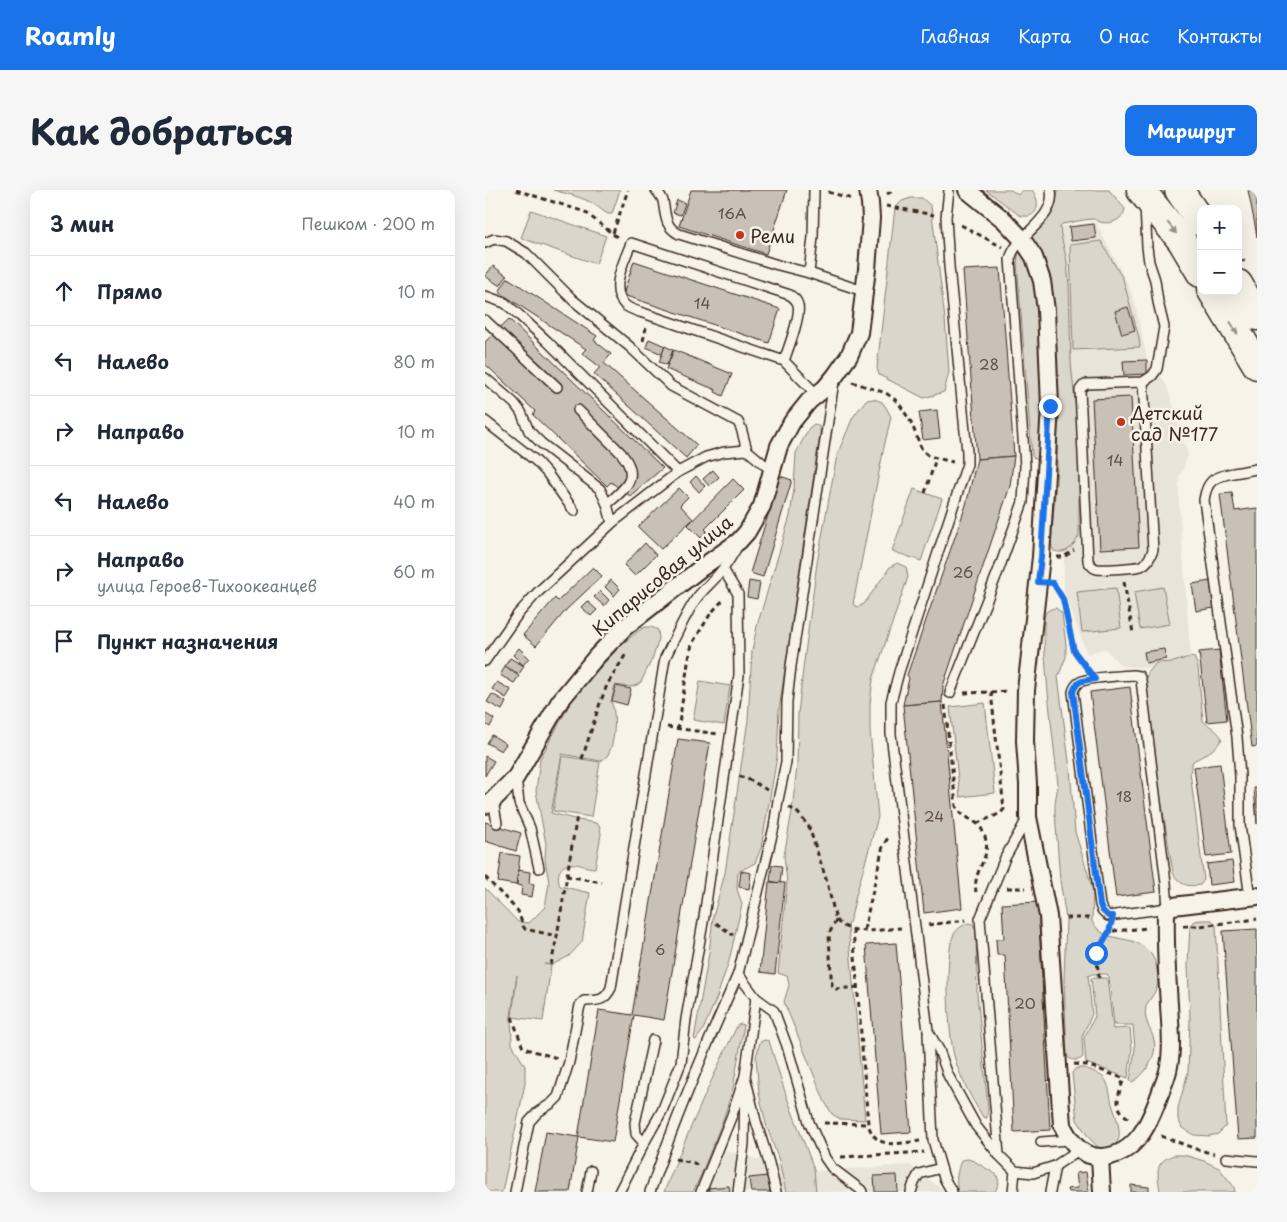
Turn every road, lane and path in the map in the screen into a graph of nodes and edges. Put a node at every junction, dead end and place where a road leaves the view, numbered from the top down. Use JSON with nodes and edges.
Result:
{"nodes":[{"id":1,"x":517,"y":190,"type":"edge"},
{"id":2,"x":628,"y":190,"type":"edge"},
{"id":3,"x":656,"y":190,"type":"edge"},
{"id":4,"x":813,"y":190,"type":"edge"},
{"id":5,"x":820,"y":190,"type":"edge"},
{"id":6,"x":868,"y":190,"type":"edge"},
{"id":7,"x":949,"y":190,"type":"edge"},
{"id":8,"x":967,"y":190,"type":"edge"},
{"id":9,"x":1051,"y":190,"type":"edge"},
{"id":10,"x":1179,"y":190,"type":"edge"},
{"id":11,"x":1143,"y":191,"type":"edge"},
{"id":12,"x":852,"y":199,"type":"dead end"},
{"id":13,"x":887,"y":206,"type":"dead end"},
{"id":14,"x":1197,"y":216,"type":"edge"},
{"id":15,"x":946,"y":218,"type":"junction"},
{"id":16,"x":613,"y":233,"type":"junction"},
{"id":17,"x":1021,"y":239,"type":"junction"},
{"id":18,"x":485,"y":241,"type":"edge"},
{"id":19,"x":631,"y":244,"type":"junction"},
{"id":20,"x":1012,"y":253,"type":"junction"},
{"id":21,"x":1197,"y":266,"type":"edge"},
{"id":22,"x":809,"y":273,"type":"junction"},
{"id":23,"x":863,"y":291,"type":"junction"},
{"id":24,"x":1242,"y":291,"type":"edge"},
{"id":25,"x":1214,"y":295,"type":"edge"},
{"id":26,"x":485,"y":296,"type":"edge"},
{"id":27,"x":649,"y":315,"type":"junction"},
{"id":28,"x":1257,"y":316,"type":"edge"},
{"id":29,"x":485,"y":320,"type":"edge"},
{"id":30,"x":639,"y":356,"type":"junction"},
{"id":31,"x":784,"y":361,"type":"junction"},
{"id":32,"x":1257,"y":365,"type":"edge"},
{"id":33,"x":835,"y":376,"type":"junction"},
{"id":34,"x":485,"y":378,"type":"edge"},
{"id":35,"x":1143,"y":382,"type":"junction"},
{"id":36,"x":557,"y":387,"type":"dead end"},
{"id":37,"x":817,"y":395,"type":"junction"},
{"id":38,"x":578,"y":410,"type":"dead end"},
{"id":39,"x":485,"y":421,"type":"edge"},
{"id":40,"x":747,"y":450,"type":"junction"},
{"id":41,"x":936,"y":458,"type":"junction"},
{"id":42,"x":947,"y":461,"type":"dead end"},
{"id":43,"x":1257,"y":469,"type":"edge"},
{"id":44,"x":772,"y":471,"type":"junction"},
{"id":45,"x":678,"y":472,"type":"junction"},
{"id":46,"x":925,"y":493,"type":"dead end"},
{"id":47,"x":607,"y":504,"type":"junction"},
{"id":48,"x":574,"y":511,"type":"dead end"},
{"id":49,"x":612,"y":523,"type":"junction"},
{"id":50,"x":747,"y":532,"type":"junction"},
{"id":51,"x":1086,"y":540,"type":"junction"},
{"id":52,"x":1041,"y":557,"type":"junction"},
{"id":53,"x":1123,"y":568,"type":"junction"},
{"id":54,"x":723,"y":570,"type":"junction"},
{"id":55,"x":1038,"y":582,"type":"junction"},
{"id":56,"x":738,"y":594,"type":"junction"},
{"id":57,"x":1133,"y":633,"type":"dead end"},
{"id":58,"x":631,"y":647,"type":"dead end"},
{"id":59,"x":485,"y":661,"type":"edge"},
{"id":60,"x":1095,"y":679,"type":"junction"},
{"id":61,"x":950,"y":693,"type":"junction"},
{"id":62,"x":654,"y":725,"type":"junction"},
{"id":63,"x":678,"y":730,"type":"junction"},
{"id":64,"x":731,"y":735,"type":"junction"},
{"id":65,"x":583,"y":759,"type":"dead end"},
{"id":66,"x":724,"y":771,"type":"junction"},
{"id":67,"x":516,"y":777,"type":"junction"},
{"id":68,"x":778,"y":800,"type":"junction"},
{"id":69,"x":489,"y":803,"type":"edge"},
{"id":70,"x":577,"y":815,"type":"dead end"},
{"id":71,"x":1028,"y":817,"type":"junction"},
{"id":72,"x":497,"y":823,"type":"dead end"},
{"id":73,"x":979,"y":823,"type":"junction"},
{"id":74,"x":902,"y":827,"type":"junction"},
{"id":75,"x":539,"y":868,"type":"dead end"},
{"id":76,"x":566,"y":876,"type":"junction"},
{"id":77,"x":485,"y":877,"type":"edge"},
{"id":78,"x":602,"y":882,"type":"dead end"},
{"id":79,"x":1253,"y":897,"type":"edge"},
{"id":80,"x":1168,"y":908,"type":"junction"},
{"id":81,"x":1048,"y":916,"type":"junction"},
{"id":82,"x":1111,"y":916,"type":"junction"},
{"id":83,"x":704,"y":917,"type":"junction"},
{"id":84,"x":980,"y":919,"type":"junction"},
{"id":85,"x":836,"y":920,"type":"junction"},
{"id":86,"x":959,"y":921,"type":"dead end"},
{"id":87,"x":928,"y":925,"type":"dead end"},
{"id":88,"x":914,"y":926,"type":"junction"},
{"id":89,"x":853,"y":930,"type":"junction"},
{"id":90,"x":864,"y":930,"type":"junction"},
{"id":91,"x":557,"y":936,"type":"junction"},
{"id":92,"x":744,"y":950,"type":"junction"},
{"id":93,"x":551,"y":966,"type":"dead end"},
{"id":94,"x":738,"y":974,"type":"junction"},
{"id":95,"x":1099,"y":978,"type":"dead end"},
{"id":96,"x":858,"y":987,"type":"junction"},
{"id":97,"x":755,"y":998,"type":"junction"},
{"id":98,"x":512,"y":1017,"type":"dead end"},
{"id":99,"x":928,"y":1031,"type":"junction"},
{"id":100,"x":653,"y":1040,"type":"dead end"},
{"id":101,"x":543,"y":1055,"type":"dead end"},
{"id":102,"x":745,"y":1076,"type":"junction"},
{"id":103,"x":662,"y":1111,"type":"junction"},
{"id":104,"x":837,"y":1124,"type":"dead end"},
{"id":105,"x":868,"y":1124,"type":"junction"},
{"id":106,"x":674,"y":1125,"type":"junction"},
{"id":107,"x":933,"y":1140,"type":"junction"},
{"id":108,"x":1041,"y":1142,"type":"dead end"},
{"id":109,"x":644,"y":1143,"type":"junction"},
{"id":110,"x":1075,"y":1144,"type":"junction"},
{"id":111,"x":936,"y":1151,"type":"junction"},
{"id":112,"x":999,"y":1155,"type":"junction"},
{"id":113,"x":663,"y":1157,"type":"junction"},
{"id":114,"x":1100,"y":1157,"type":"junction"},
{"id":115,"x":825,"y":1158,"type":"junction"},
{"id":116,"x":1227,"y":1158,"type":"dead end"},
{"id":117,"x":1257,"y":1161,"type":"edge"},
{"id":118,"x":1055,"y":1166,"type":"junction"},
{"id":119,"x":941,"y":1168,"type":"junction"},
{"id":120,"x":591,"y":1171,"type":"dead end"},
{"id":121,"x":1015,"y":1171,"type":"junction"},
{"id":122,"x":709,"y":1173,"type":"junction"},
{"id":123,"x":515,"y":1192,"type":"edge"},
{"id":124,"x":587,"y":1192,"type":"edge"},
{"id":125,"x":619,"y":1192,"type":"edge"},
{"id":126,"x":650,"y":1192,"type":"edge"},
{"id":127,"x":701,"y":1192,"type":"edge"},
{"id":128,"x":738,"y":1192,"type":"edge"},
{"id":129,"x":776,"y":1192,"type":"edge"},
{"id":130,"x":862,"y":1192,"type":"edge"},
{"id":131,"x":911,"y":1192,"type":"edge"},
{"id":132,"x":953,"y":1192,"type":"edge"},
{"id":133,"x":1013,"y":1192,"type":"edge"},
{"id":134,"x":1050,"y":1192,"type":"edge"},
{"id":135,"x":1102,"y":1192,"type":"edge"}],
"edges":[{"from":1,"to":16,"type":"path"},
{"from":2,"to":16,"type":"path"},
{"from":3,"to":22,"type":"lane"},
{"from":4,"to":22,"type":"lane"},
{"from":5,"to":12,"type":"path"},
{"from":6,"to":23,"type":"street","name":"Кипарисовая улица"},
{"from":7,"to":15,"type":"lane"},
{"from":8,"to":17,"type":"street"},
{"from":9,"to":17,"type":"lane"},
{"from":10,"to":14,"type":"highway"},
{"from":11,"to":21,"type":"highway","one_way":true},
{"from":11,"to":35,"type":"lane"},
{"from":13,"to":15,"type":"path"},
{"from":15,"to":20,"type":"path"},
{"from":15,"to":74,"type":"lane"},
{"from":16,"to":19,"type":"path"},
{"from":17,"to":20,"type":"lane"},
{"from":17,"to":52,"type":"street"},
{"from":18,"to":30,"type":"lane"},
{"from":19,"to":27,"type":"lane"},
{"from":19,"to":31,"type":"lane"},
{"from":20,"to":61,"type":"lane"},
{"from":22,"to":23,"type":"lane"},
{"from":23,"to":33,"type":"street","name":"Кипарисовая улица"},
{"from":24,"to":28,"type":"highway"},
{"from":25,"to":32,"type":"highway","one_way":true},
{"from":26,"to":45,"type":"lane"},
{"from":27,"to":30,"type":"path"},
{"from":27,"to":31,"type":"lane"},
{"from":29,"to":36,"type":"lane"},
{"from":30,"to":40,"type":"lane"},
{"from":31,"to":37,"type":"lane"},
{"from":33,"to":37,"type":"street","name":"Кипарисовая улица"},
{"from":33,"to":41,"type":"path"},
{"from":33,"to":68,"type":"lane"},
{"from":34,"to":47,"type":"lane"},
{"from":35,"to":51,"type":"lane"},
{"from":35,"to":53,"type":"lane"},
{"from":37,"to":44,"type":"street","name":"Кипарисовая улица"},
{"from":38,"to":47,"type":"lane"},
{"from":39,"to":48,"type":"lane"},
{"from":40,"to":44,"type":"lane"},
{"from":40,"to":45,"type":"lane"},
{"from":41,"to":42,"type":"path"},
{"from":41,"to":46,"type":"path"},
{"from":43,"to":79,"type":"lane"},
{"from":44,"to":50,"type":"street","name":"Кипарисовая улица"},
{"from":45,"to":49,"type":"lane"},
{"from":47,"to":49,"type":"lane"},
{"from":49,"to":59,"type":"lane"},
{"from":50,"to":54,"type":"lane"},
{"from":50,"to":67,"type":"street","name":"Кипарисовая улица"},
{"from":51,"to":52,"type":"path"},
{"from":51,"to":53,"type":"lane"},
{"from":52,"to":55,"type":"street"},
{"from":53,"to":57,"type":"path"},
{"from":54,"to":56,"type":"lane"},
{"from":54,"to":62,"type":"lane"},
{"from":55,"to":60,"type":"path"},
{"from":55,"to":71,"type":"street"},
{"from":56,"to":63,"type":"path"},
{"from":56,"to":64,"type":"lane"},
{"from":58,"to":65,"type":"path"},
{"from":60,"to":80,"type":"lane"},
{"from":60,"to":82,"type":"lane"},
{"from":61,"to":73,"type":"path"},
{"from":61,"to":73,"type":"path"},
{"from":62,"to":63,"type":"path"},
{"from":62,"to":123,"type":"lane"},
{"from":63,"to":64,"type":"path"},
{"from":64,"to":66,"type":"lane"},
{"from":66,"to":68,"type":"path"},
{"from":66,"to":83,"type":"lane"},
{"from":67,"to":69,"type":"street","name":"Кипарисовая улица"},
{"from":67,"to":75,"type":"lane"},
{"from":68,"to":85,"type":"path"},
{"from":68,"to":92,"type":"lane"},
{"from":69,"to":72,"type":"lane"},
{"from":70,"to":76,"type":"path"},
{"from":71,"to":81,"type":"street"},
{"from":71,"to":84,"type":"lane"},
{"from":73,"to":84,"type":"path"},
{"from":74,"to":88,"type":"lane"},
{"from":74,"to":90,"type":"path"},
{"from":76,"to":78,"type":"path"},
{"from":76,"to":91,"type":"path"},
{"from":77,"to":91,"type":"path"},
{"from":79,"to":80,"type":"street"},
{"from":80,"to":82,"type":"lane"},
{"from":80,"to":114,"type":"street"},
{"from":81,"to":82,"type":"path"},
{"from":81,"to":110,"type":"street"},
{"from":82,"to":95,"type":"path"},
{"from":83,"to":92,"type":"path"},
{"from":83,"to":103,"type":"lane"},
{"from":84,"to":112,"type":"lane"},
{"from":85,"to":89,"type":"path"},
{"from":85,"to":96,"type":"path"},
{"from":86,"to":87,"type":"path"},
{"from":88,"to":90,"type":"path"},
{"from":88,"to":99,"type":"lane"},
{"from":89,"to":90,"type":"path"},
{"from":89,"to":96,"type":"path"},
{"from":91,"to":93,"type":"path"},
{"from":92,"to":94,"type":"lane"},
{"from":94,"to":97,"type":"lane"},
{"from":94,"to":106,"type":"lane"},
{"from":96,"to":105,"type":"path"},
{"from":97,"to":102,"type":"lane"},
{"from":97,"to":115,"type":"lane"},
{"from":98,"to":101,"type":"path"},
{"from":99,"to":107,"type":"lane"},
{"from":99,"to":112,"type":"lane"},
{"from":100,"to":109,"type":"lane"},
{"from":102,"to":122,"type":"lane"},
{"from":102,"to":128,"type":"lane"},
{"from":102,"to":129,"type":"lane"},
{"from":103,"to":106,"type":"lane"},
{"from":103,"to":109,"type":"lane"},
{"from":104,"to":105,"type":"path"},
{"from":105,"to":107,"type":"path"},
{"from":106,"to":113,"type":"lane"},
{"from":107,"to":111,"type":"lane"},
{"from":108,"to":110,"type":"lane"},
{"from":109,"to":125,"type":"lane"},
{"from":110,"to":114,"type":"street"},
{"from":110,"to":118,"type":"lane"},
{"from":111,"to":115,"type":"path"},
{"from":111,"to":119,"type":"lane"},
{"from":112,"to":121,"type":"lane"},
{"from":113,"to":122,"type":"path"},
{"from":113,"to":126,"type":"lane"},
{"from":114,"to":135,"type":"street"},
{"from":115,"to":130,"type":"lane"},
{"from":116,"to":117,"type":"lane"},
{"from":118,"to":121,"type":"lane"},
{"from":118,"to":134,"type":"lane"},
{"from":119,"to":131,"type":"lane"},
{"from":119,"to":132,"type":"lane"},
{"from":120,"to":124,"type":"lane"},
{"from":121,"to":133,"type":"lane"},
{"from":122,"to":127,"type":"lane"}]}
